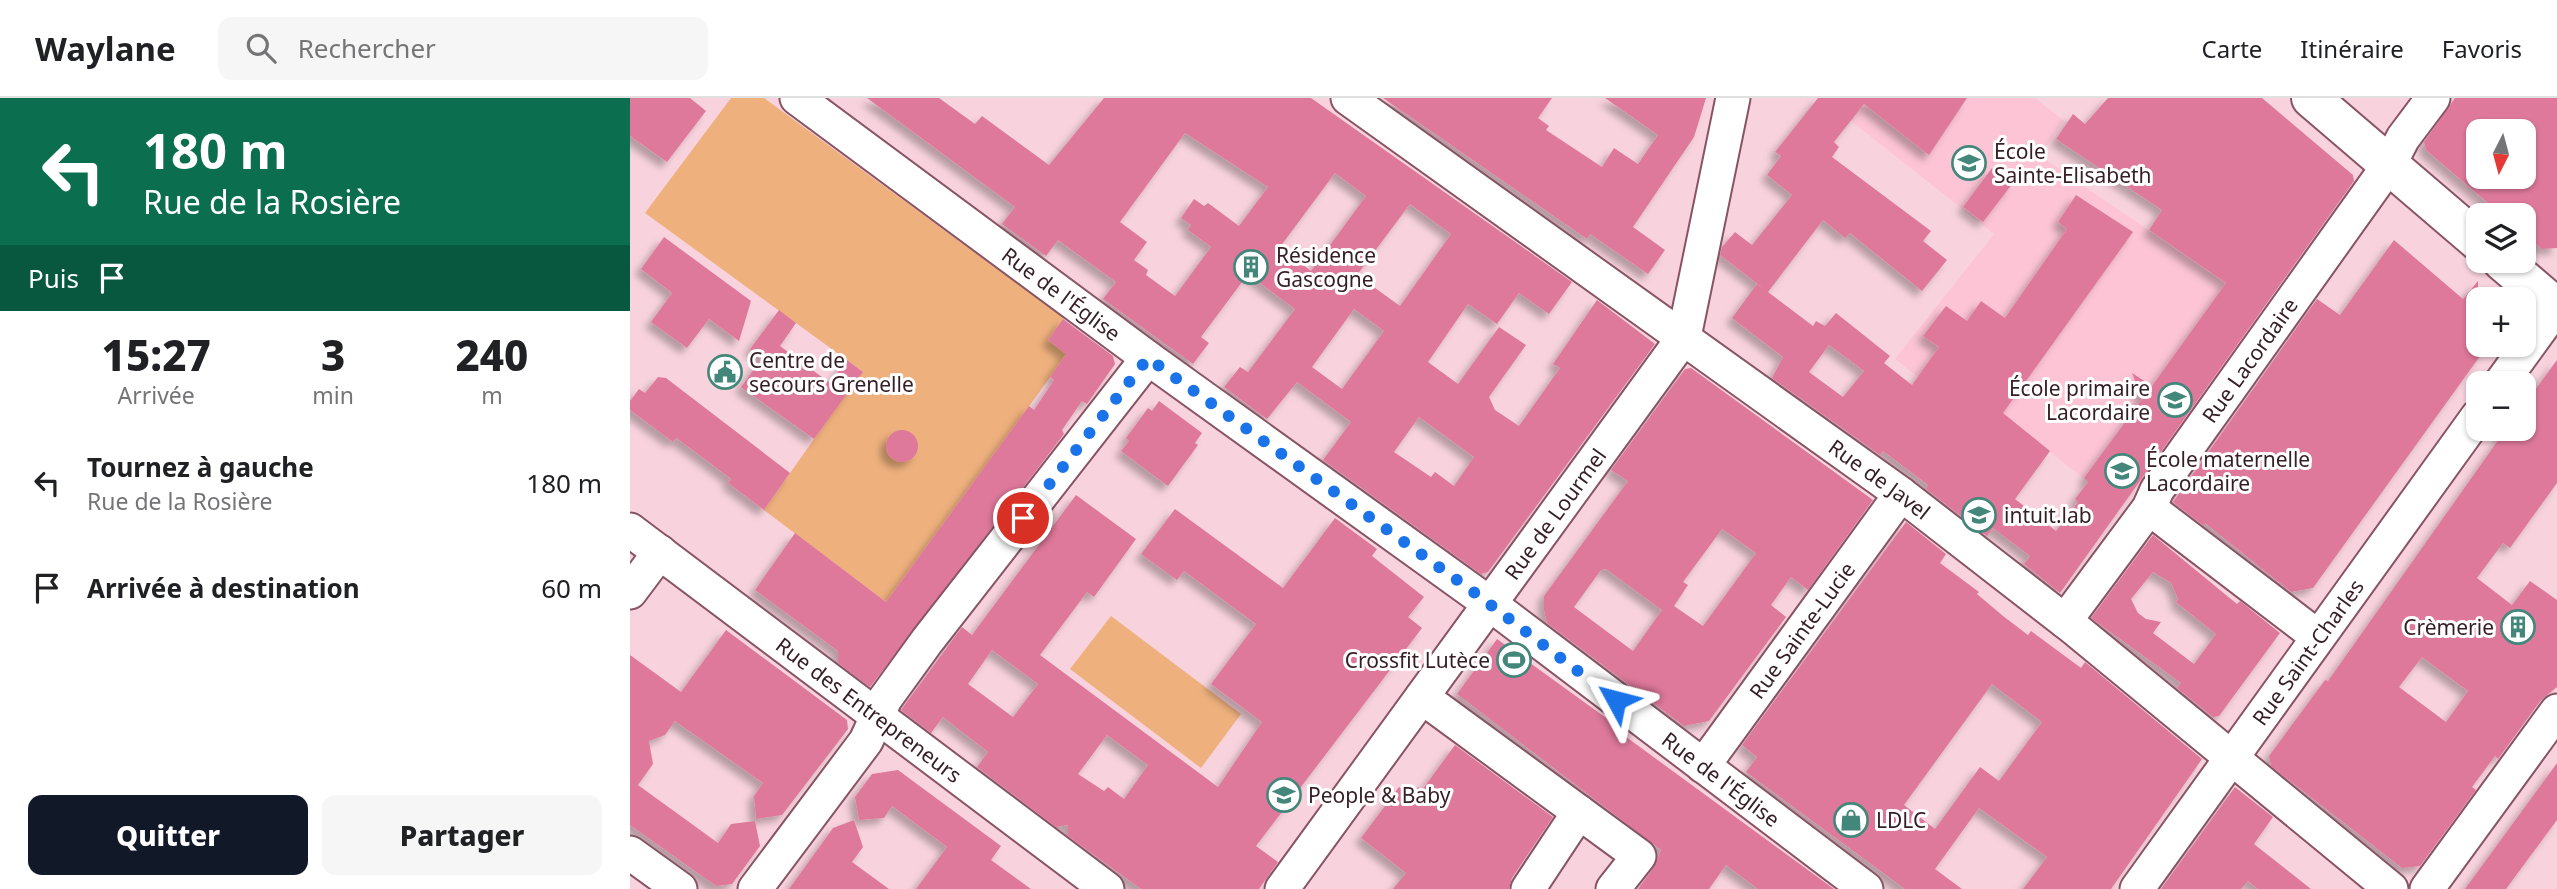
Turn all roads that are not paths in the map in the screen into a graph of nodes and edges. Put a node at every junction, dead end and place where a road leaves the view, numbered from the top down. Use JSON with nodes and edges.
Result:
{"nodes":[{"id":1,"x":797,"y":98,"type":"edge"},
{"id":2,"x":1348,"y":98,"type":"edge"},
{"id":3,"x":1733,"y":98,"type":"edge"},
{"id":4,"x":2311,"y":98,"type":"edge"},
{"id":5,"x":2433,"y":98,"type":"edge"},
{"id":6,"x":2389,"y":165,"type":"junction"},
{"id":7,"x":2466,"y":230,"type":"edge"},
{"id":8,"x":2516,"y":273,"type":"edge"},
{"id":9,"x":2557,"y":307,"type":"edge"},
{"id":10,"x":1684,"y":337,"type":"junction"},
{"id":11,"x":1148,"y":358,"type":"junction"},
{"id":12,"x":2510,"y":371,"type":"edge"},
{"id":13,"x":2466,"y":433,"type":"edge"},
{"id":14,"x":1901,"y":494,"type":"junction"},
{"id":15,"x":2149,"y":508,"type":"junction"},
{"id":16,"x":630,"y":530,"type":"edge"},
{"id":17,"x":660,"y":552,"type":"junction"},
{"id":18,"x":630,"y":592,"type":"edge"},
{"id":19,"x":1490,"y":604,"type":"junction"},
{"id":20,"x":2065,"y":621,"type":"junction"},
{"id":21,"x":2318,"y":637,"type":"junction"},
{"id":22,"x":1422,"y":697,"type":"junction"},
{"id":23,"x":2557,"y":710,"type":"edge"},
{"id":24,"x":875,"y":716,"type":"junction"},
{"id":25,"x":2232,"y":757,"type":"junction"},
{"id":26,"x":1703,"y":766,"type":"junction"},
{"id":27,"x":1579,"y":812,"type":"junction"},
{"id":28,"x":630,"y":853,"type":"edge"},
{"id":29,"x":680,"y":889,"type":"edge"},
{"id":30,"x":755,"y":889,"type":"edge"},
{"id":31,"x":1107,"y":889,"type":"edge"},
{"id":32,"x":1282,"y":889,"type":"edge"},
{"id":33,"x":1528,"y":889,"type":"edge"},
{"id":34,"x":1613,"y":889,"type":"edge"},
{"id":35,"x":1866,"y":889,"type":"edge"},
{"id":36,"x":2137,"y":889,"type":"edge"},
{"id":37,"x":2391,"y":889,"type":"edge"},
{"id":38,"x":2427,"y":889,"type":"edge"}],
"edges":[{"from":1,"to":11,"type":"street","name":"Rue de l'Église"},
{"from":2,"to":10,"type":"street","name":"Rue de Javel"},
{"from":3,"to":10,"type":"street","name":"Rue de Lourmel"},
{"from":4,"to":6,"type":"main road"},
{"from":5,"to":6,"type":"street","name":"Rue Lacordaire"},
{"from":6,"to":7,"type":"main road"},
{"from":6,"to":15,"type":"street","name":"Rue Lacordaire"},
{"from":8,"to":9,"type":"main road"},
{"from":9,"to":12,"type":"street"},
{"from":10,"to":14,"type":"street","name":"Rue de Javel"},
{"from":10,"to":19,"type":"street","name":"Rue de Lourmel"},
{"from":11,"to":19,"type":"street","name":"Rue de l'Église"},
{"from":11,"to":24,"type":"street"},
{"from":13,"to":21,"type":"street","name":"Rue Saint-Charles"},
{"from":14,"to":20,"type":"street","name":"Rue de Javel"},
{"from":14,"to":26,"type":"street","name":"Rue Sainte-Lucie"},
{"from":15,"to":20,"type":"street","name":"Rue Lacordaire"},
{"from":15,"to":21,"type":"street"},
{"from":16,"to":17,"type":"street","name":"Rue des Entrepreneurs"},
{"from":17,"to":18,"type":"street"},
{"from":17,"to":24,"type":"street","name":"Rue des Entrepreneurs"},
{"from":19,"to":22,"type":"street","name":"Rue de Lourmel"},
{"from":19,"to":26,"type":"street","name":"Rue de l'Église"},
{"from":20,"to":25,"type":"street","name":"Rue de Javel"},
{"from":21,"to":25,"type":"street","name":"Rue Saint-Charles"},
{"from":22,"to":27,"type":"street"},
{"from":22,"to":32,"type":"street","name":"Rue de Lourmel"},
{"from":23,"to":38,"type":"street"},
{"from":24,"to":30,"type":"street"},
{"from":24,"to":31,"type":"street","name":"Rue des Entrepreneurs"},
{"from":25,"to":36,"type":"street","name":"Rue Saint-Charles"},
{"from":25,"to":37,"type":"street","name":"Rue de Javel"},
{"from":26,"to":35,"type":"street","name":"Rue de l'Église"},
{"from":27,"to":33,"type":"street"},
{"from":27,"to":34,"type":"street"},
{"from":28,"to":29,"type":"street"}]}
